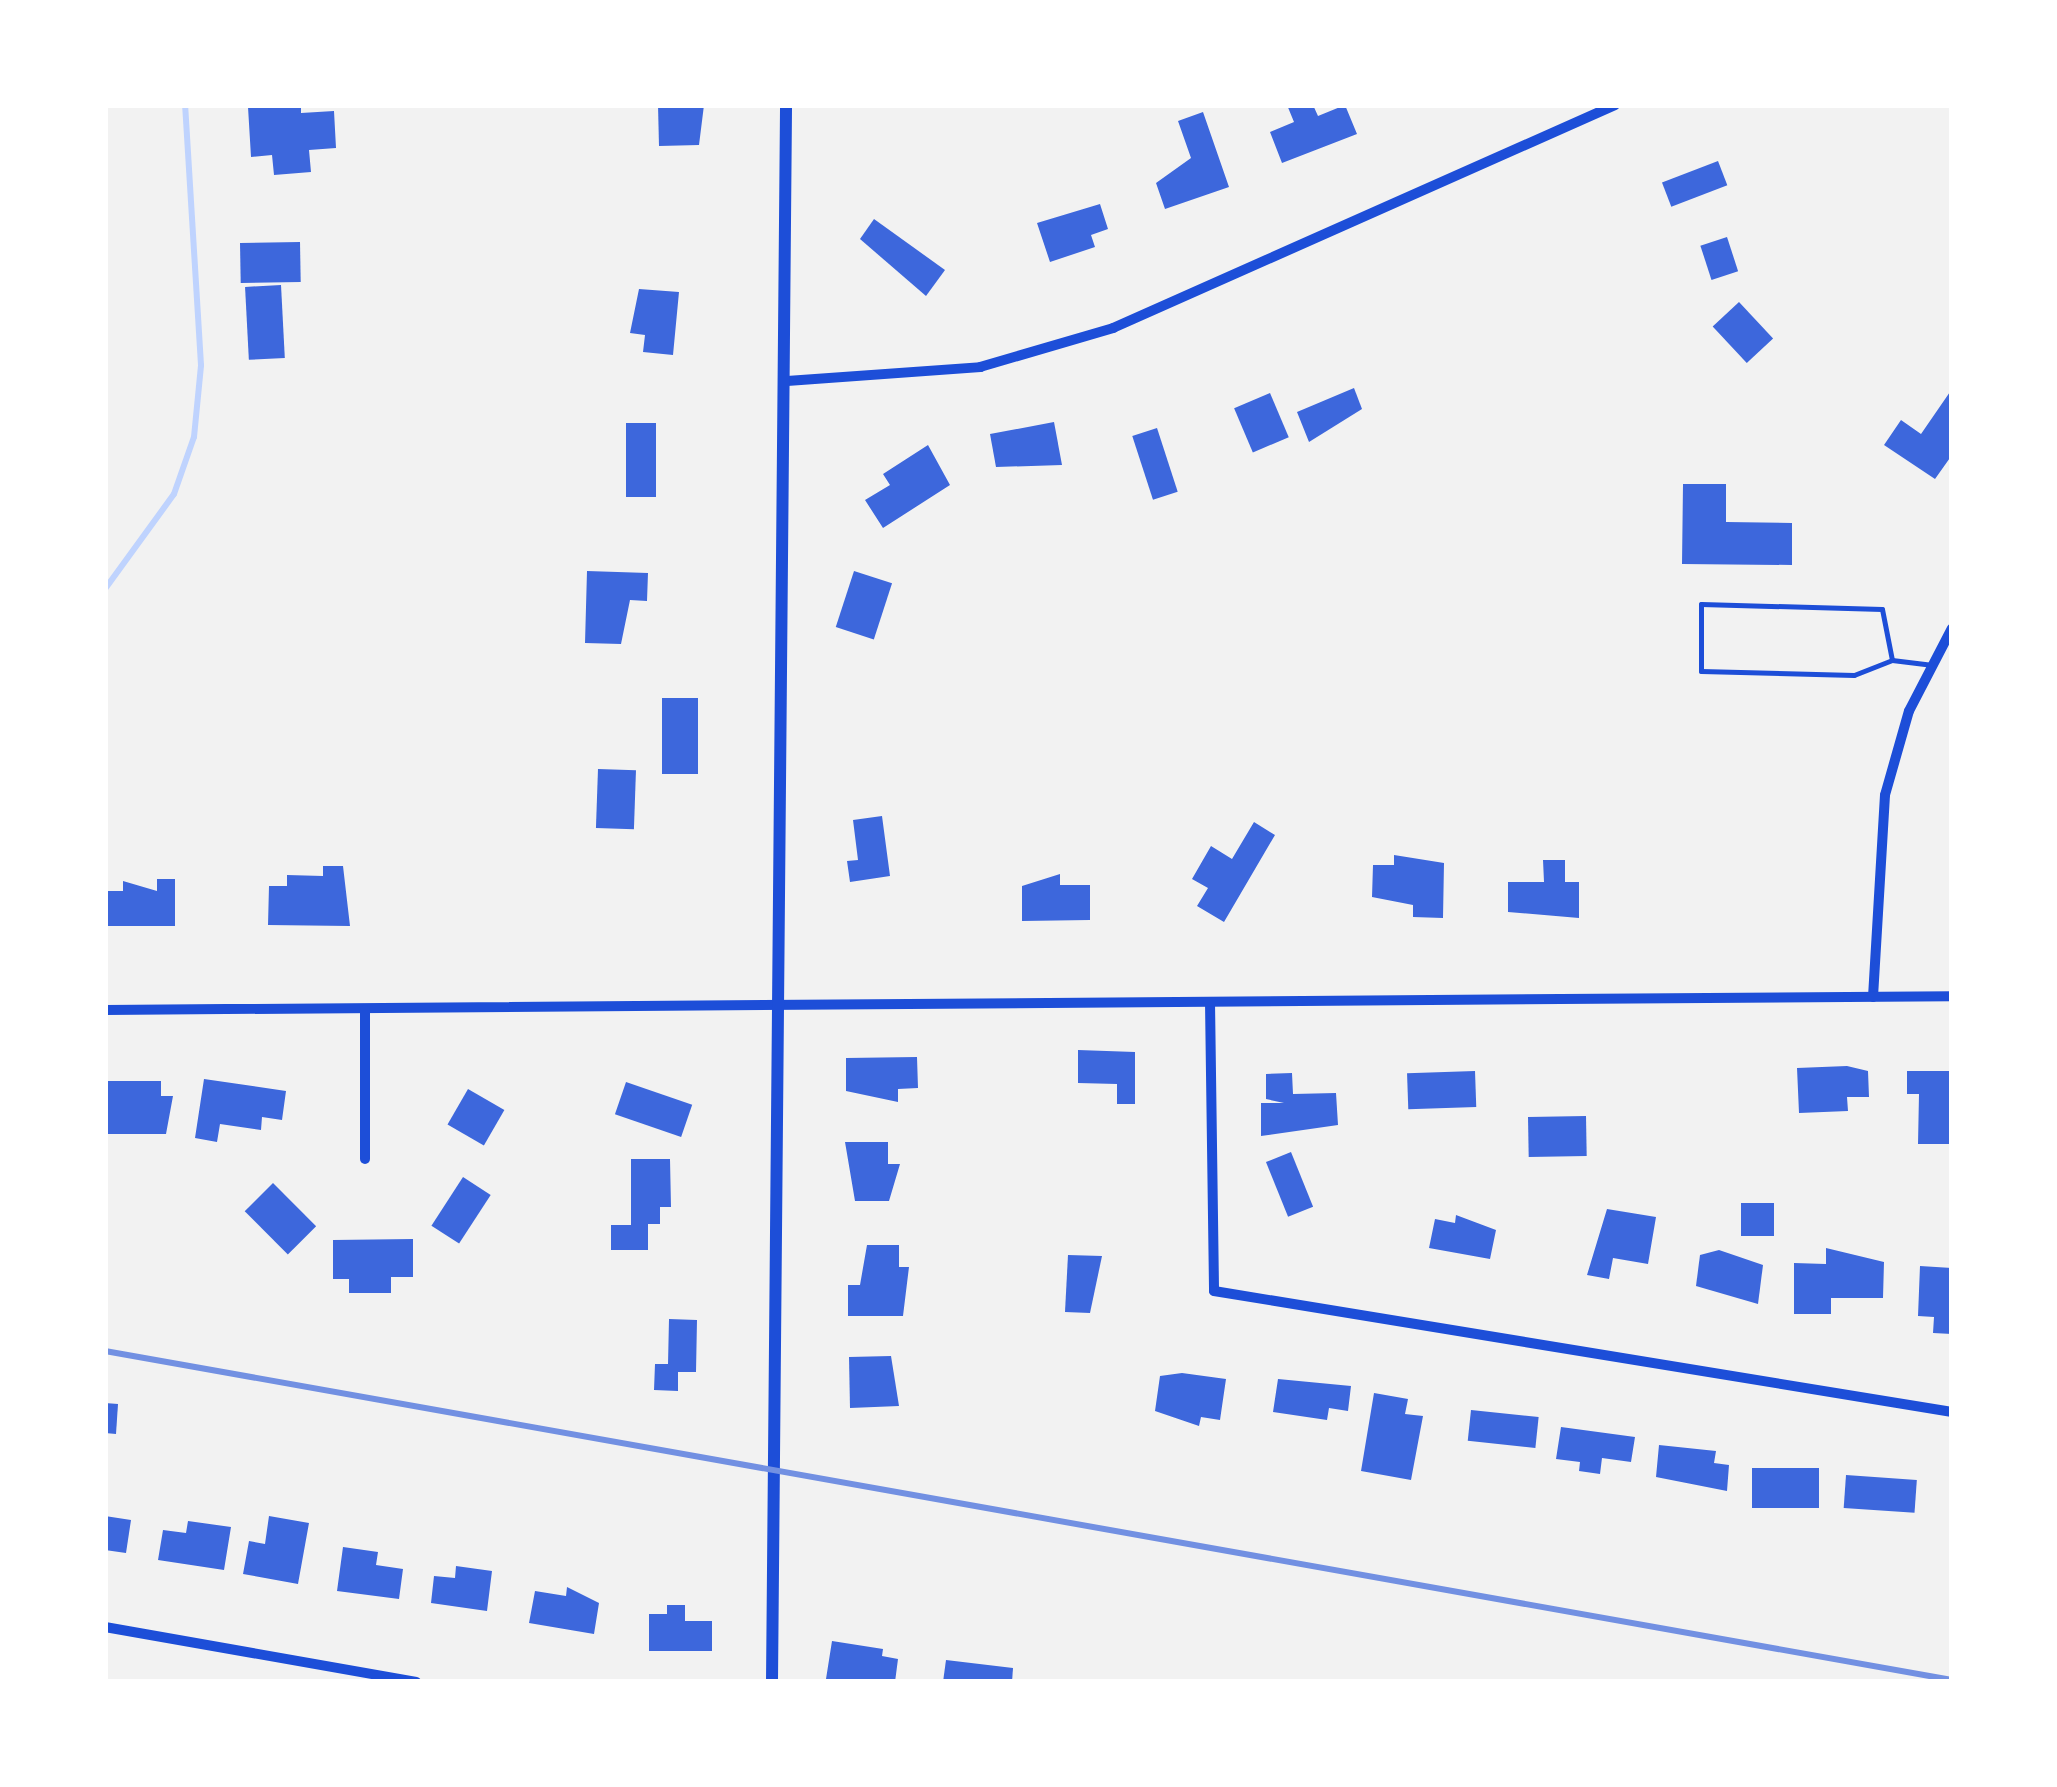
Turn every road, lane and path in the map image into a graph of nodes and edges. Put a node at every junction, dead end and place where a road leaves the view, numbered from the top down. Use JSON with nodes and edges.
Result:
{"nodes":[{"id":1,"x":786,"y":105,"type":"edge"},
{"id":2,"x":1616,"y":105,"type":"edge"},
{"id":3,"x":786,"y":381,"type":"junction"},
{"id":4,"x":1952,"y":628,"type":"edge"},
{"id":5,"x":1892,"y":660,"type":"junction"},
{"id":6,"x":1931,"y":665,"type":"junction"},
{"id":7,"x":1952,"y":996,"type":"edge"},
{"id":8,"x":1872,"y":997,"type":"junction"},
{"id":9,"x":772,"y":1002,"type":"junction"},
{"id":10,"x":1210,"y":1002,"type":"junction"},
{"id":11,"x":105,"y":1010,"type":"edge"},
{"id":12,"x":365,"y":1010,"type":"junction"},
{"id":13,"x":364,"y":1159,"type":"dead end"},
{"id":14,"x":1952,"y":1412,"type":"edge"},
{"id":15,"x":105,"y":1627,"type":"edge"},
{"id":16,"x":416,"y":1682,"type":"edge"},
{"id":17,"x":772,"y":1682,"type":"edge"}],
"edges":[{"from":1,"to":3,"type":"street"},
{"from":2,"to":3,"type":"street"},
{"from":3,"to":9,"type":"street"},
{"from":4,"to":6,"type":"street"},
{"from":5,"to":5,"type":"lane"},
{"from":5,"to":6,"type":"lane"},
{"from":6,"to":8,"type":"street"},
{"from":7,"to":8,"type":"street"},
{"from":8,"to":10,"type":"street"},
{"from":9,"to":10,"type":"street"},
{"from":9,"to":12,"type":"street"},
{"from":9,"to":17,"type":"street"},
{"from":10,"to":14,"type":"street"},
{"from":11,"to":12,"type":"street"},
{"from":12,"to":13,"type":"street"},
{"from":15,"to":16,"type":"street"}]}
